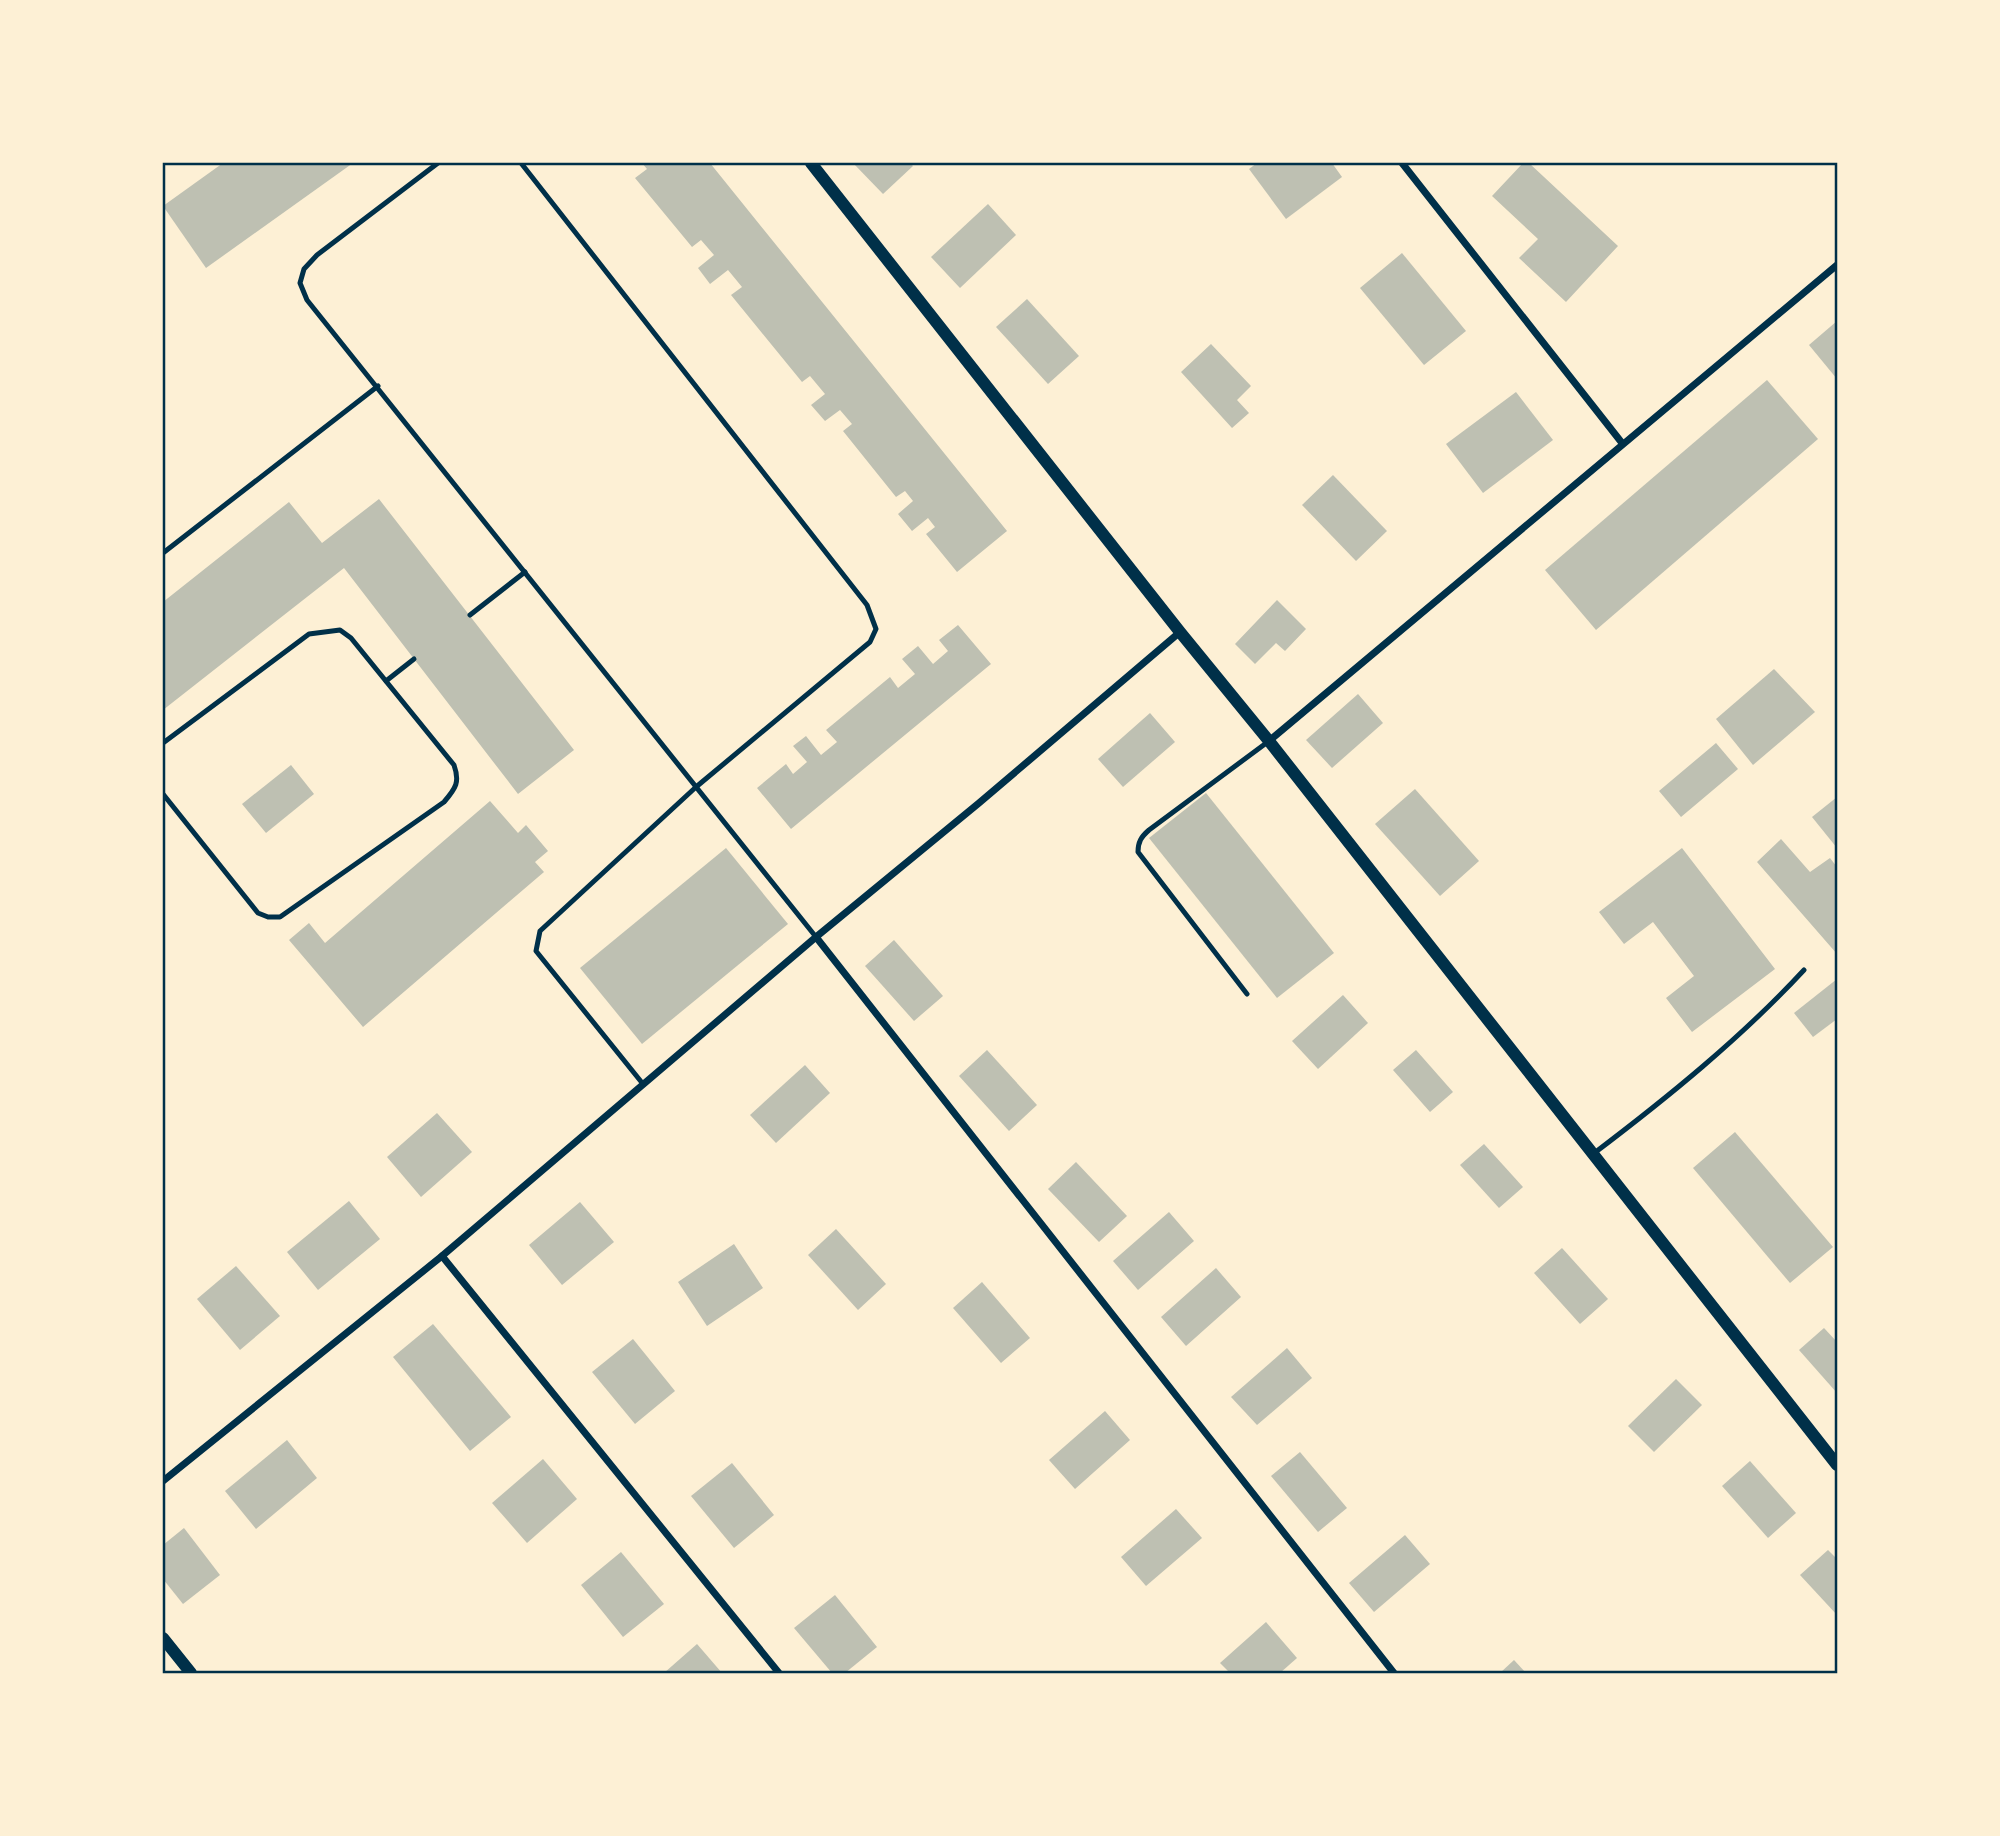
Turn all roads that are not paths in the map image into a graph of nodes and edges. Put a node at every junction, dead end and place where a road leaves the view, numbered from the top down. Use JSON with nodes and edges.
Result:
{"nodes":[{"id":1,"x":438,"y":163,"type":"edge"},
{"id":2,"x":521,"y":163,"type":"edge"},
{"id":3,"x":810,"y":163,"type":"edge"},
{"id":4,"x":1402,"y":163,"type":"edge"},
{"id":5,"x":1837,"y":265,"type":"edge"},
{"id":6,"x":378,"y":386,"type":"junction"},
{"id":7,"x":1622,"y":443,"type":"junction"},
{"id":8,"x":163,"y":553,"type":"edge"},
{"id":9,"x":526,"y":572,"type":"junction"},
{"id":10,"x":470,"y":615,"type":"dead end"},
{"id":11,"x":1180,"y":632,"type":"junction"},
{"id":12,"x":414,"y":659,"type":"dead end"},
{"id":13,"x":386,"y":681,"type":"junction"},
{"id":14,"x":1269,"y":741,"type":"junction"},
{"id":15,"x":163,"y":743,"type":"edge"},
{"id":16,"x":696,"y":787,"type":"junction"},
{"id":17,"x":163,"y":794,"type":"edge"},
{"id":18,"x":816,"y":937,"type":"junction"},
{"id":19,"x":1804,"y":970,"type":"dead end"},
{"id":20,"x":1247,"y":995,"type":"dead end"},
{"id":21,"x":643,"y":1084,"type":"junction"},
{"id":22,"x":1593,"y":1154,"type":"junction"},
{"id":23,"x":442,"y":1256,"type":"junction"},
{"id":24,"x":1837,"y":1465,"type":"edge"},
{"id":25,"x":163,"y":1481,"type":"edge"},
{"id":26,"x":163,"y":1638,"type":"edge"},
{"id":27,"x":191,"y":1673,"type":"edge"},
{"id":28,"x":779,"y":1673,"type":"edge"},
{"id":29,"x":1394,"y":1673,"type":"edge"}],
"edges":[{"from":1,"to":6,"type":"lane"},
{"from":2,"to":16,"type":"lane"},
{"from":3,"to":11,"type":"street"},
{"from":4,"to":7,"type":"street"},
{"from":5,"to":7,"type":"street"},
{"from":6,"to":8,"type":"lane"},
{"from":6,"to":9,"type":"lane"},
{"from":7,"to":14,"type":"street"},
{"from":9,"to":10,"type":"lane"},
{"from":9,"to":16,"type":"lane"},
{"from":11,"to":14,"type":"street"},
{"from":11,"to":18,"type":"street"},
{"from":12,"to":13,"type":"lane"},
{"from":13,"to":15,"type":"lane"},
{"from":13,"to":17,"type":"lane"},
{"from":14,"to":20,"type":"lane"},
{"from":14,"to":22,"type":"street"},
{"from":16,"to":18,"type":"lane"},
{"from":16,"to":21,"type":"lane"},
{"from":18,"to":21,"type":"street"},
{"from":18,"to":29,"type":"street"},
{"from":19,"to":22,"type":"lane"},
{"from":21,"to":23,"type":"street"},
{"from":22,"to":24,"type":"street"},
{"from":23,"to":25,"type":"street"},
{"from":23,"to":28,"type":"street"},
{"from":26,"to":27,"type":"street"}]}
